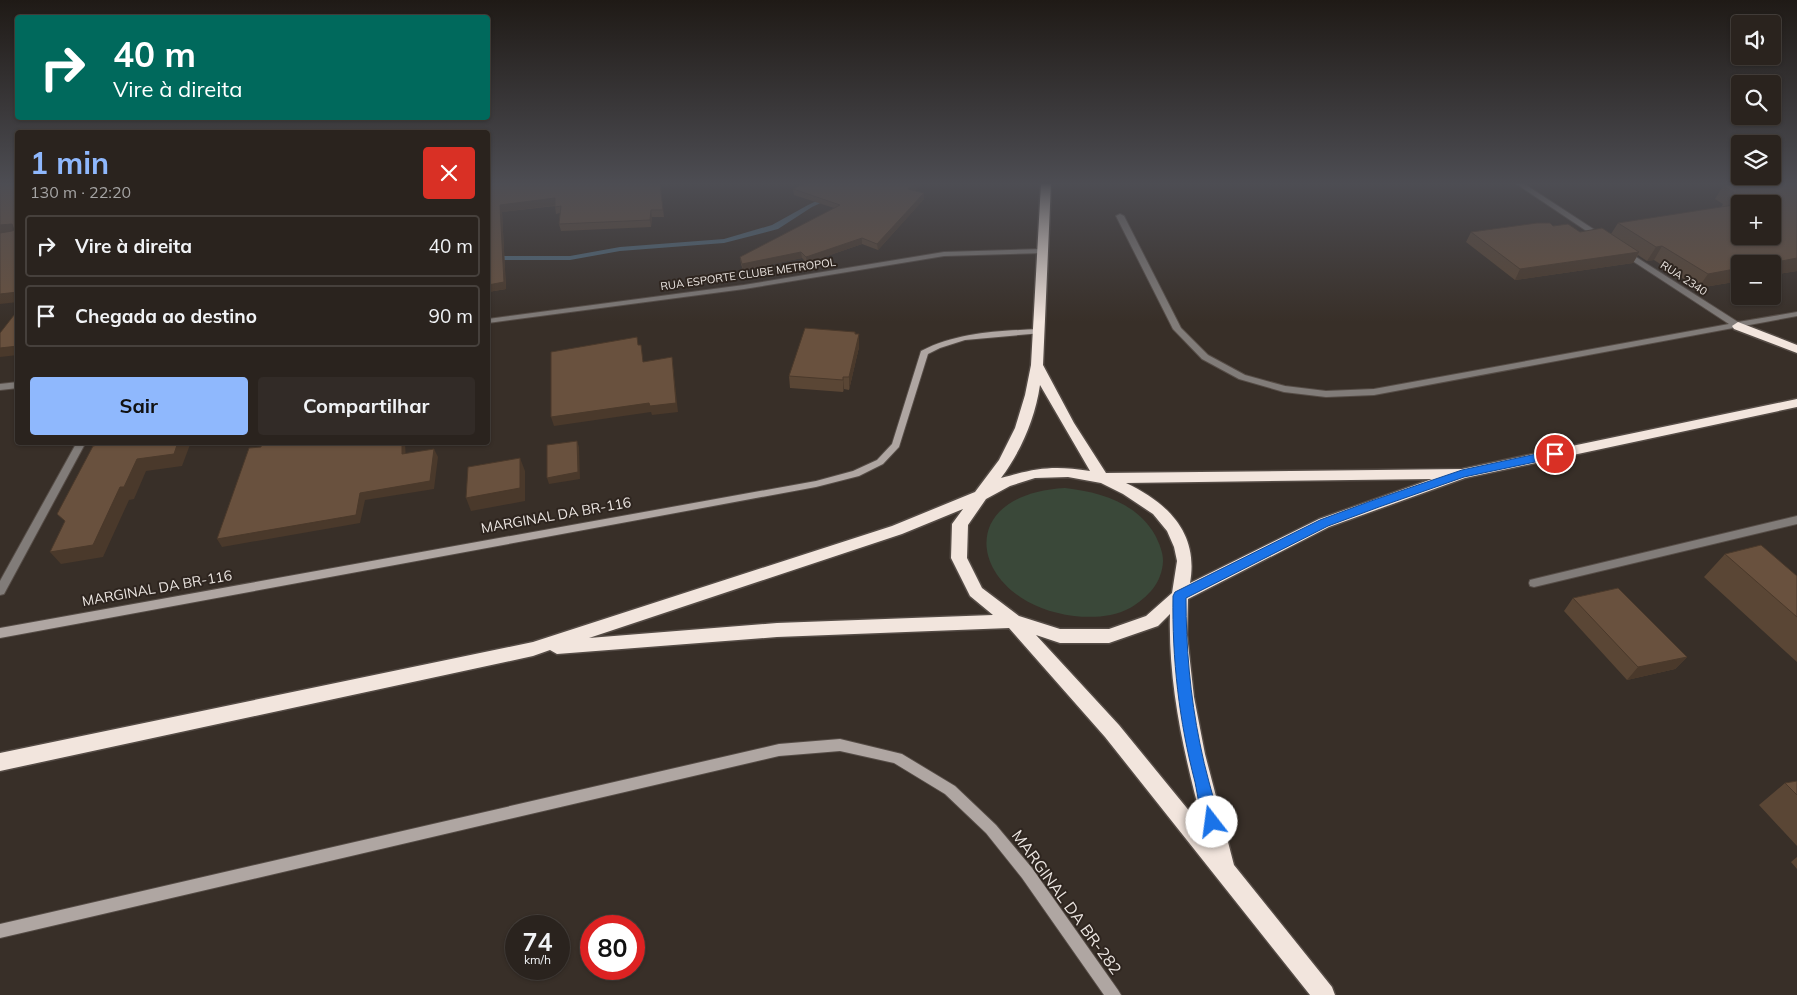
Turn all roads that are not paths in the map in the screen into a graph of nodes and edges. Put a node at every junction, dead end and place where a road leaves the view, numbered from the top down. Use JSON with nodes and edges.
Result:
{"nodes":[{"id":1,"x":1043,"y":229,"type":"edge"},
{"id":2,"x":1127,"y":229,"type":"edge"},
{"id":3,"x":1590,"y":229,"type":"edge"},
{"id":4,"x":1608,"y":241,"type":"edge"},
{"id":5,"x":1616,"y":246,"type":"edge"},
{"id":6,"x":1042,"y":251,"type":"junction"},
{"id":7,"x":1797,"y":314,"type":"edge"},
{"id":8,"x":490,"y":322,"type":"edge"},
{"id":9,"x":1738,"y":326,"type":"junction"},
{"id":10,"x":1039,"y":331,"type":"junction"},
{"id":11,"x":1797,"y":349,"type":"edge"},
{"id":12,"x":1037,"y":364,"type":"junction"},
{"id":13,"x":15,"y":385,"type":"edge"},
{"id":14,"x":0,"y":387,"type":"edge"},
{"id":15,"x":1797,"y":403,"type":"edge"},
{"id":16,"x":80,"y":445,"type":"edge"},
{"id":17,"x":1462,"y":474,"type":"junction"},
{"id":18,"x":1102,"y":478,"type":"junction"},
{"id":19,"x":980,"y":496,"type":"junction"},
{"id":20,"x":1797,"y":520,"type":"edge"},
{"id":21,"x":1534,"y":583,"type":"dead end"},
{"id":22,"x":0,"y":592,"type":"edge"},
{"id":23,"x":1179,"y":596,"type":"junction"},
{"id":24,"x":1013,"y":621,"type":"junction"},
{"id":25,"x":0,"y":633,"type":"edge"},
{"id":26,"x":533,"y":649,"type":"junction"},
{"id":27,"x":0,"y":762,"type":"edge"},
{"id":28,"x":1226,"y":873,"type":"junction"},
{"id":29,"x":0,"y":931,"type":"edge"},
{"id":30,"x":1113,"y":995,"type":"edge"},
{"id":31,"x":1324,"y":995,"type":"edge"}],
"edges":[{"from":1,"to":6,"type":"highway"},
{"from":2,"to":9,"type":"street"},
{"from":3,"to":4,"type":"street"},
{"from":5,"to":9,"type":"street","name":"RUA 2340"},
{"from":6,"to":8,"type":"street","name":"RUA ESPORTE CLUBE METROPOL"},
{"from":6,"to":10,"type":"highway"},
{"from":7,"to":9,"type":"street"},
{"from":9,"to":11,"type":"highway"},
{"from":10,"to":12,"type":"highway"},
{"from":10,"to":25,"type":"street","name":"MARGINAL DA BR-116"},
{"from":12,"to":18,"type":"highway"},
{"from":12,"to":19,"type":"highway"},
{"from":13,"to":14,"type":"street"},
{"from":15,"to":17,"type":"highway"},
{"from":16,"to":22,"type":"street"},
{"from":17,"to":18,"type":"highway"},
{"from":17,"to":23,"type":"highway"},
{"from":18,"to":19,"type":"highway"},
{"from":18,"to":23,"type":"highway"},
{"from":19,"to":24,"type":"highway"},
{"from":19,"to":26,"type":"highway"},
{"from":20,"to":21,"type":"street"},
{"from":23,"to":24,"type":"highway"},
{"from":23,"to":28,"type":"highway"},
{"from":24,"to":26,"type":"highway"},
{"from":24,"to":28,"type":"highway"},
{"from":26,"to":27,"type":"highway"},
{"from":28,"to":31,"type":"highway"},
{"from":29,"to":30,"type":"street","name":"MARGINAL DA BR-282"}]}
